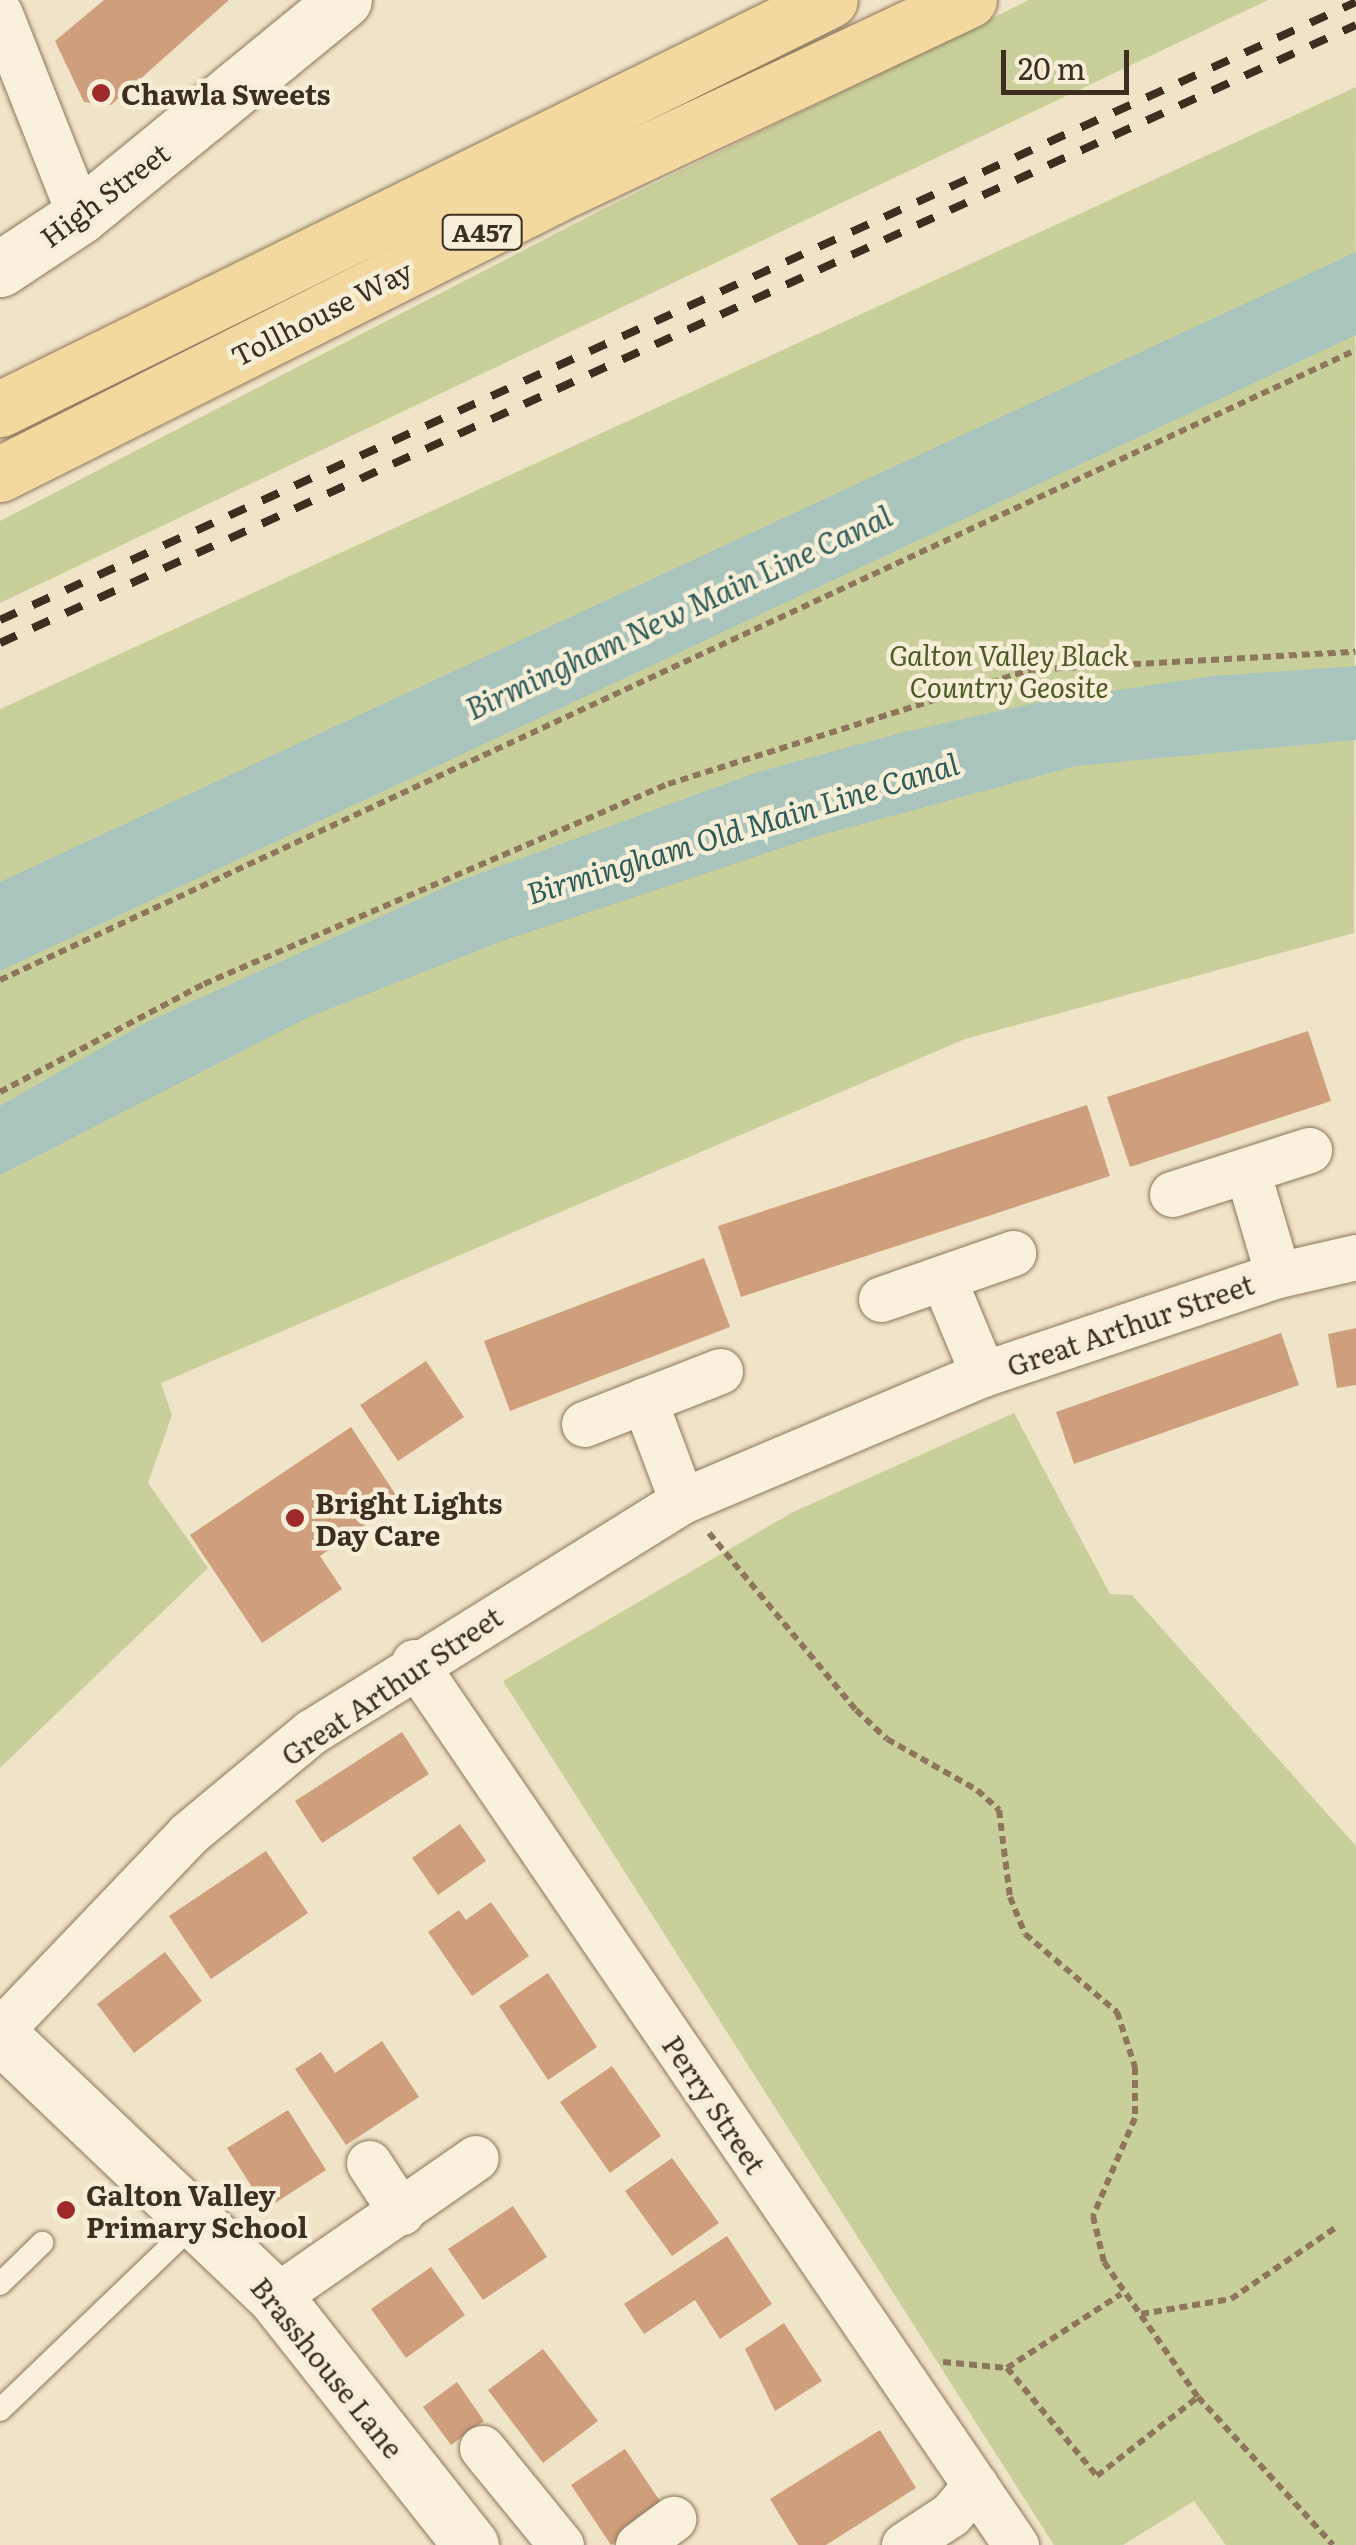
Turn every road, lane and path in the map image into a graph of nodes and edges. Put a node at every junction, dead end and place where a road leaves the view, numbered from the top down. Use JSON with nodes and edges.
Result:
{"nodes":[{"id":1,"x":344,"y":0,"type":"edge"},
{"id":2,"x":830,"y":0,"type":"edge"},
{"id":3,"x":969,"y":0,"type":"edge"},
{"id":4,"x":0,"y":14,"type":"edge"},
{"id":5,"x":80,"y":216,"type":"junction"},
{"id":6,"x":0,"y":268,"type":"edge"},
{"id":7,"x":1356,"y":350,"type":"edge"},
{"id":8,"x":0,"y":409,"type":"edge"},
{"id":9,"x":0,"y":474,"type":"edge"},
{"id":10,"x":1356,"y":652,"type":"edge"},
{"id":11,"x":0,"y":980,"type":"edge"},
{"id":12,"x":0,"y":1092,"type":"edge"},
{"id":13,"x":1309,"y":1150,"type":"dead end"},
{"id":14,"x":1247,"y":1170,"type":"junction"},
{"id":15,"x":1172,"y":1194,"type":"dead end"},
{"id":16,"x":1013,"y":1253,"type":"dead end"},
{"id":17,"x":1356,"y":1258,"type":"edge"},
{"id":18,"x":1278,"y":1275,"type":"junction"},
{"id":19,"x":943,"y":1278,"type":"junction"},
{"id":20,"x":881,"y":1299,"type":"dead end"},
{"id":21,"x":720,"y":1371,"type":"dead end"},
{"id":22,"x":983,"y":1374,"type":"junction"},
{"id":23,"x":644,"y":1400,"type":"junction"},
{"id":24,"x":584,"y":1424,"type":"dead end"},
{"id":25,"x":682,"y":1501,"type":"junction"},
{"id":26,"x":414,"y":1662,"type":"junction"},
{"id":27,"x":0,"y":2033,"type":"edge"},
{"id":28,"x":476,"y":2158,"type":"dead end"},
{"id":29,"x":370,"y":2163,"type":"dead end"},
{"id":30,"x":401,"y":2212,"type":"junction"},
{"id":31,"x":199,"y":2220,"type":"junction"},
{"id":32,"x":1335,"y":2228,"type":"dead end"},
{"id":33,"x":42,"y":2243,"type":"dead end"},
{"id":34,"x":0,"y":2284,"type":"edge"},
{"id":35,"x":1121,"y":2294,"type":"junction"},
{"id":36,"x":275,"y":2297,"type":"junction"},
{"id":37,"x":1141,"y":2314,"type":"junction"},
{"id":38,"x":888,"y":2356,"type":"junction"},
{"id":39,"x":1007,"y":2368,"type":"junction"},
{"id":40,"x":1198,"y":2397,"type":"junction"},
{"id":41,"x":0,"y":2410,"type":"edge"},
{"id":42,"x":482,"y":2448,"type":"dead end"},
{"id":43,"x":975,"y":2486,"type":"junction"},
{"id":44,"x":471,"y":2545,"type":"edge"},
{"id":45,"x":561,"y":2545,"type":"edge"},
{"id":46,"x":904,"y":2545,"type":"edge"},
{"id":47,"x":1016,"y":2545,"type":"edge"},
{"id":48,"x":1333,"y":2545,"type":"edge"}],
"edges":[{"from":1,"to":5,"type":"street","name":"High Street"},
{"from":2,"to":8,"type":"main road","name":"Tollhouse Way","number":"A457"},
{"from":3,"to":9,"type":"main road","name":"Tollhouse Way","number":"A457"},
{"from":4,"to":5,"type":"street"},
{"from":5,"to":6,"type":"street","name":"High Street"},
{"from":7,"to":11,"type":"path"},
{"from":10,"to":12,"type":"path"},
{"from":13,"to":14,"type":"street"},
{"from":14,"to":15,"type":"street"},
{"from":14,"to":18,"type":"street","name":"Great Arthur Street"},
{"from":16,"to":19,"type":"street"},
{"from":17,"to":18,"type":"street","name":"Great Arthur Street"},
{"from":18,"to":22,"type":"street","name":"Great Arthur Street"},
{"from":19,"to":20,"type":"street"},
{"from":19,"to":22,"type":"street","name":"Great Arthur Street"},
{"from":21,"to":23,"type":"street"},
{"from":22,"to":25,"type":"street","name":"Great Arthur Street"},
{"from":23,"to":24,"type":"street"},
{"from":23,"to":25,"type":"street"},
{"from":25,"to":26,"type":"street","name":"Great Arthur Street"},
{"from":25,"to":35,"type":"path"},
{"from":26,"to":27,"type":"street","name":"Great Arthur Street"},
{"from":26,"to":38,"type":"street","name":"Perry Street"},
{"from":27,"to":31,"type":"street","name":"Brasshouse Lane"},
{"from":28,"to":30,"type":"street"},
{"from":29,"to":30,"type":"street"},
{"from":30,"to":36,"type":"street"},
{"from":31,"to":36,"type":"street","name":"Brasshouse Lane"},
{"from":31,"to":41,"type":"lane"},
{"from":32,"to":37,"type":"path"},
{"from":33,"to":34,"type":"lane"},
{"from":35,"to":37,"type":"path"},
{"from":35,"to":39,"type":"path"},
{"from":36,"to":44,"type":"street","name":"Brasshouse Lane"},
{"from":37,"to":40,"type":"path"},
{"from":38,"to":39,"type":"path"},
{"from":38,"to":43,"type":"street","name":"Perry Street"},
{"from":39,"to":40,"type":"path"},
{"from":40,"to":48,"type":"path"},
{"from":42,"to":45,"type":"street"},
{"from":43,"to":46,"type":"street"},
{"from":43,"to":47,"type":"street","name":"Perry Street"}]}
